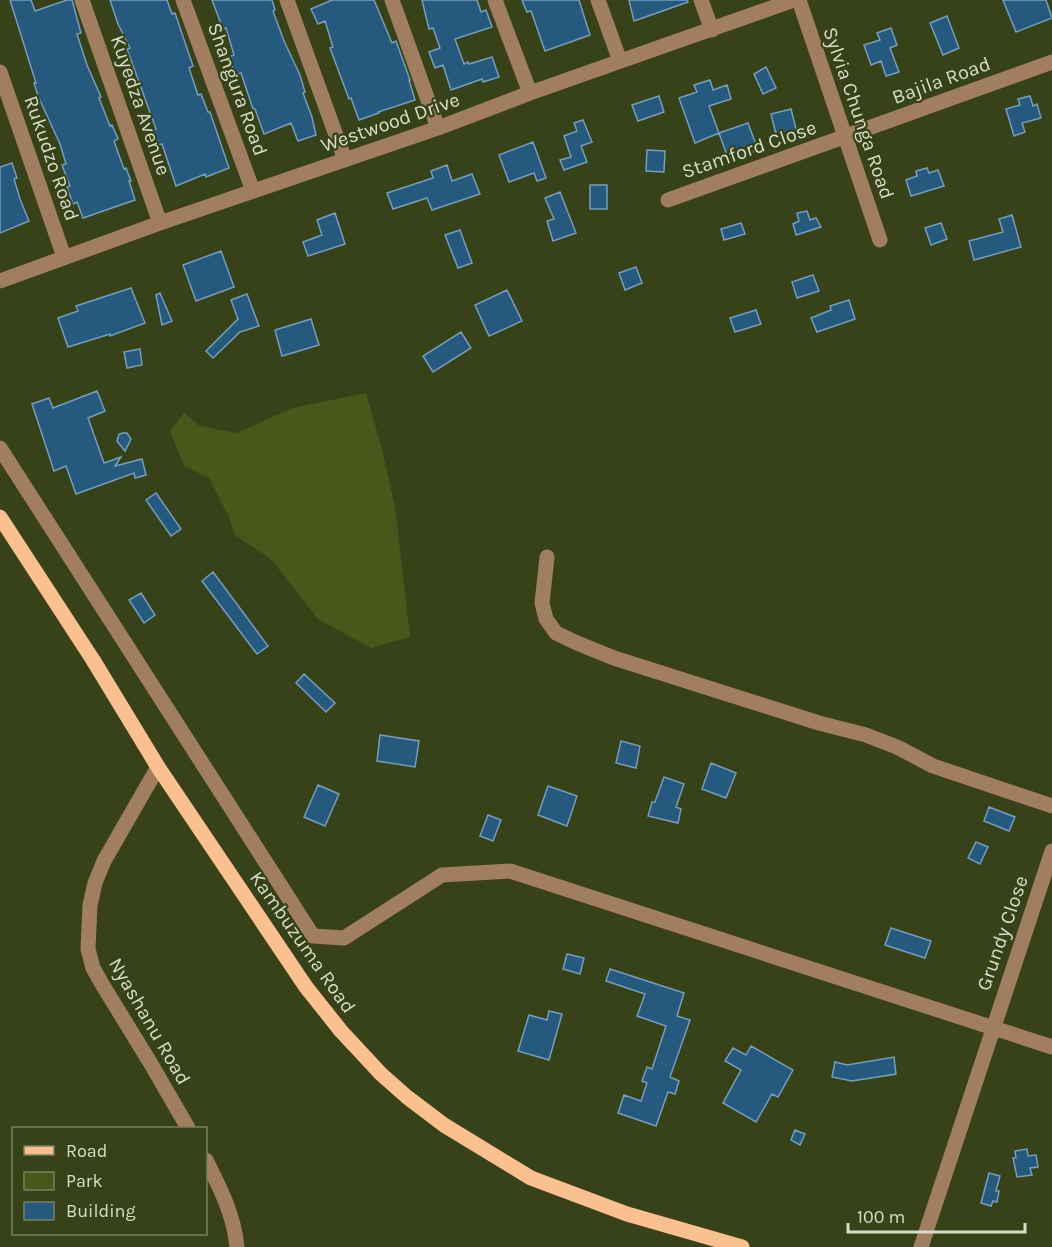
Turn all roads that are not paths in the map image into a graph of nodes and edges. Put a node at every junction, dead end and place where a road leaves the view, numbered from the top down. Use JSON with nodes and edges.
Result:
{"nodes":[{"id":1,"x":82,"y":0,"type":"edge"},
{"id":2,"x":183,"y":0,"type":"edge"},
{"id":3,"x":287,"y":0,"type":"edge"},
{"id":4,"x":392,"y":0,"type":"edge"},
{"id":5,"x":495,"y":0,"type":"edge"},
{"id":6,"x":598,"y":0,"type":"edge"},
{"id":7,"x":701,"y":0,"type":"edge"},
{"id":8,"x":794,"y":0,"type":"edge"},
{"id":9,"x":799,"y":0,"type":"edge"},
{"id":10,"x":712,"y":30,"type":"junction"},
{"id":11,"x":620,"y":61,"type":"junction"},
{"id":12,"x":1052,"y":62,"type":"edge"},
{"id":13,"x":0,"y":72,"type":"edge"},
{"id":14,"x":530,"y":93,"type":"junction"},
{"id":15,"x":438,"y":128,"type":"junction"},
{"id":16,"x":844,"y":138,"type":"junction"},
{"id":17,"x":345,"y":160,"type":"junction"},
{"id":18,"x":253,"y":191,"type":"junction"},
{"id":19,"x":668,"y":200,"type":"dead end"},
{"id":20,"x":160,"y":223,"type":"junction"},
{"id":21,"x":879,"y":240,"type":"dead end"},
{"id":22,"x":64,"y":257,"type":"junction"},
{"id":23,"x":0,"y":281,"type":"edge"},
{"id":24,"x":0,"y":448,"type":"edge"},
{"id":25,"x":0,"y":517,"type":"edge"},
{"id":26,"x":547,"y":557,"type":"dead end"},
{"id":27,"x":158,"y":767,"type":"junction"},
{"id":28,"x":1052,"y":806,"type":"edge"},
{"id":29,"x":1052,"y":851,"type":"edge"},
{"id":30,"x":992,"y":1028,"type":"junction"},
{"id":31,"x":1052,"y":1047,"type":"edge"},
{"id":32,"x":187,"y":1127,"type":"edge"},
{"id":33,"x":207,"y":1162,"type":"edge"},
{"id":34,"x":237,"y":1247,"type":"edge"},
{"id":35,"x":742,"y":1247,"type":"edge"},
{"id":36,"x":921,"y":1247,"type":"edge"}],
"edges":[{"from":1,"to":20,"type":"street","name":"Kuyedza Avenue"},
{"from":2,"to":18,"type":"street","name":"Shangura Road"},
{"from":3,"to":17,"type":"street"},
{"from":4,"to":15,"type":"street"},
{"from":5,"to":14,"type":"street"},
{"from":6,"to":11,"type":"street"},
{"from":7,"to":10,"type":"street"},
{"from":8,"to":10,"type":"street","name":"Westwood Drive"},
{"from":9,"to":16,"type":"street","name":"Sylvia Chunga Road"},
{"from":10,"to":11,"type":"street","name":"Westwood Drive"},
{"from":11,"to":14,"type":"street","name":"Westwood Drive"},
{"from":12,"to":16,"type":"street","name":"Bajila Road"},
{"from":13,"to":22,"type":"street","name":"Rukudzo Road"},
{"from":14,"to":15,"type":"street","name":"Westwood Drive"},
{"from":15,"to":17,"type":"street","name":"Westwood Drive"},
{"from":16,"to":19,"type":"street","name":"Stamford Close"},
{"from":16,"to":21,"type":"street","name":"Sylvia Chunga Road"},
{"from":17,"to":18,"type":"street","name":"Westwood Drive"},
{"from":18,"to":20,"type":"street","name":"Westwood Drive"},
{"from":20,"to":22,"type":"street","name":"Westwood Drive"},
{"from":22,"to":23,"type":"street","name":"Westwood Drive"},
{"from":24,"to":30,"type":"street"},
{"from":25,"to":27,"type":"main road","name":"Kambuzuma Road"},
{"from":26,"to":28,"type":"street"},
{"from":27,"to":32,"type":"street","name":"Nyashanu Road"},
{"from":27,"to":35,"type":"main road","name":"Kambuzuma Road"},
{"from":29,"to":30,"type":"street","name":"Grundy Close"},
{"from":30,"to":31,"type":"street"},
{"from":30,"to":36,"type":"street","name":"Grundy Close"},
{"from":33,"to":34,"type":"street"}]}
